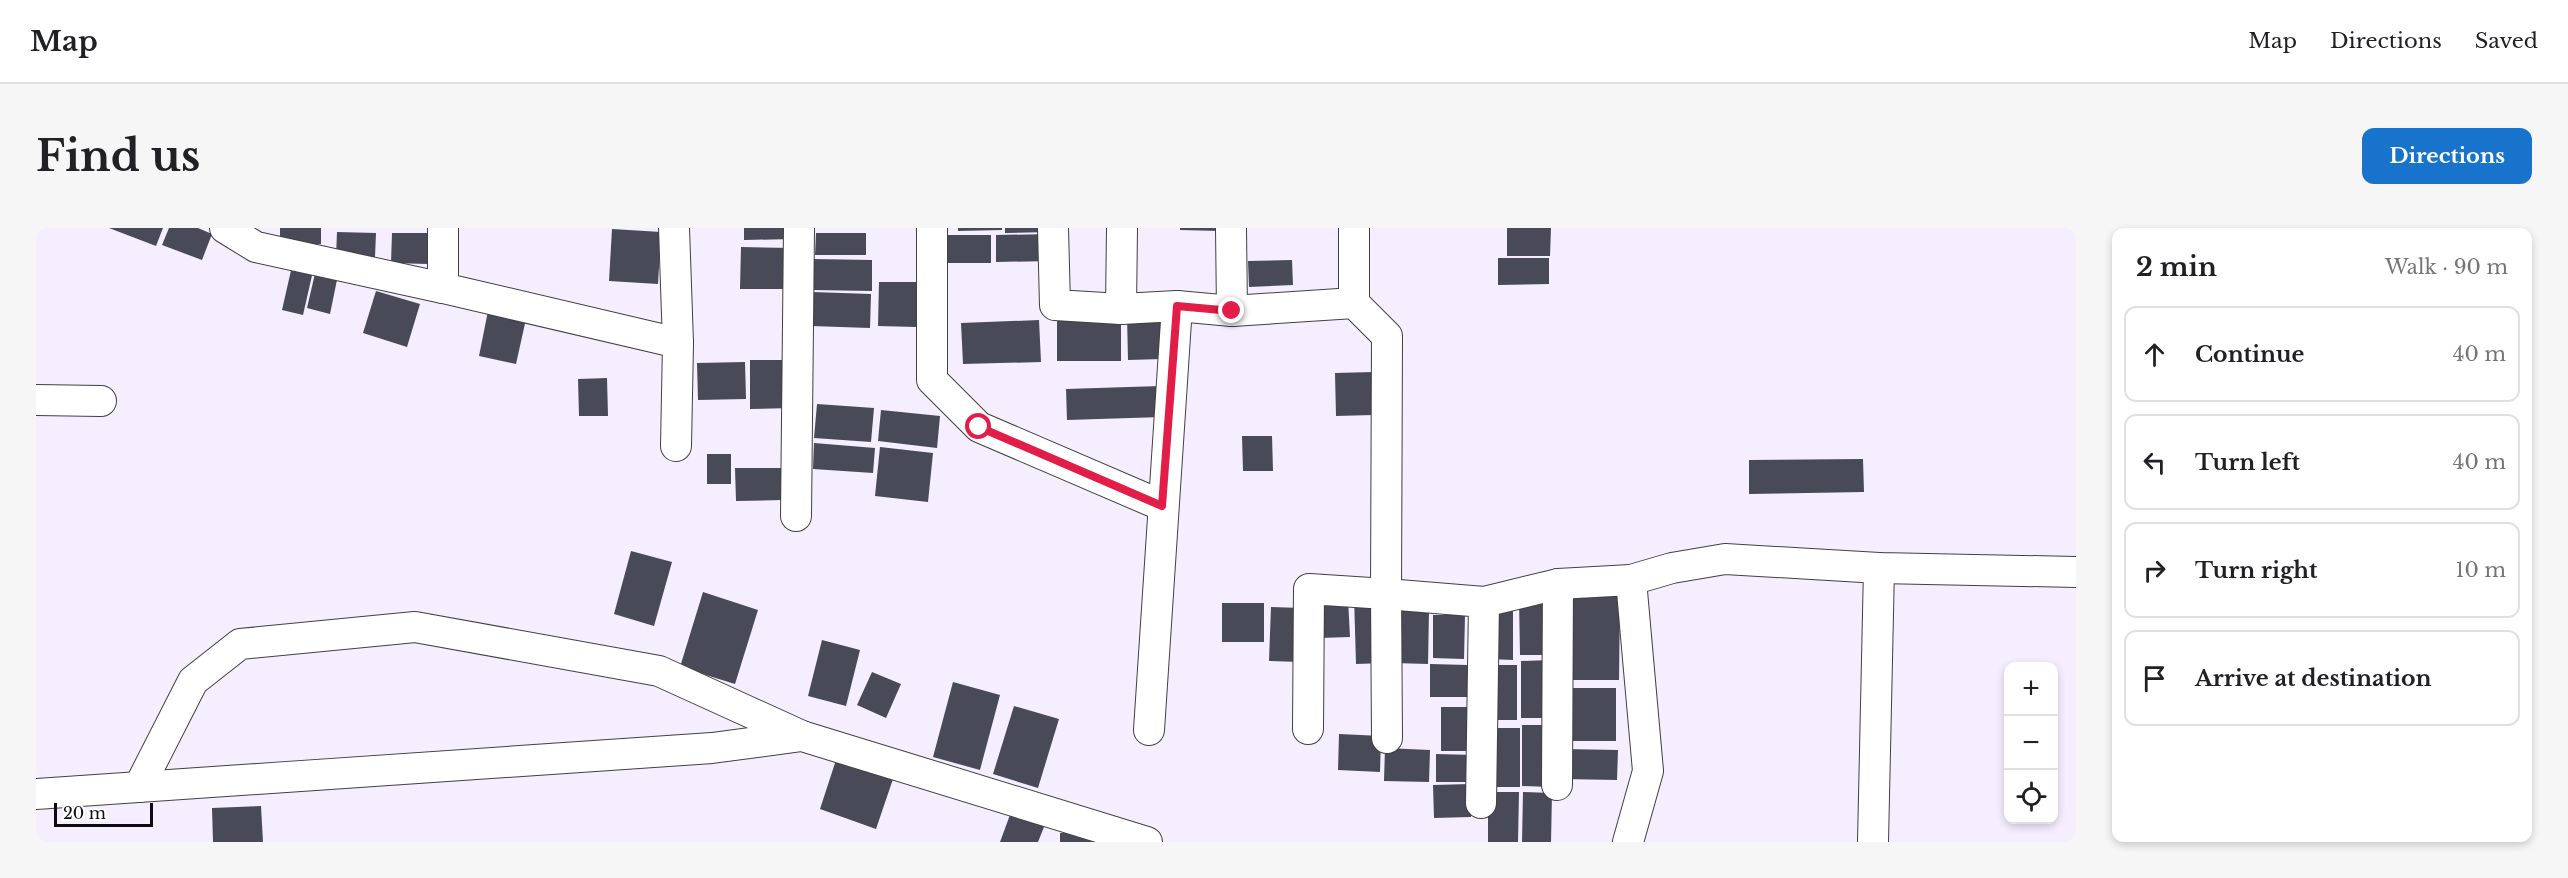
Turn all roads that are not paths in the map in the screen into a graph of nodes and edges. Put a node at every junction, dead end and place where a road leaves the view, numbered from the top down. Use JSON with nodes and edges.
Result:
{"nodes":[{"id":1,"x":225,"y":228,"type":"edge"},
{"id":2,"x":442,"y":228,"type":"edge"},
{"id":3,"x":674,"y":228,"type":"edge"},
{"id":4,"x":799,"y":228,"type":"edge"},
{"id":5,"x":932,"y":228,"type":"edge"},
{"id":6,"x":1053,"y":228,"type":"edge"},
{"id":7,"x":1122,"y":228,"type":"edge"},
{"id":8,"x":1231,"y":228,"type":"edge"},
{"id":9,"x":1354,"y":228,"type":"edge"},
{"id":10,"x":442,"y":288,"type":"junction"},
{"id":11,"x":1354,"y":303,"type":"junction"},
{"id":12,"x":1177,"y":306,"type":"junction"},
{"id":13,"x":1121,"y":309,"type":"junction"},
{"id":14,"x":1232,"y":311,"type":"junction"},
{"id":15,"x":678,"y":343,"type":"junction"},
{"id":16,"x":36,"y":400,"type":"edge"},
{"id":17,"x":101,"y":401,"type":"dead end"},
{"id":18,"x":676,"y":446,"type":"dead end"},
{"id":19,"x":1162,"y":506,"type":"junction"},
{"id":20,"x":796,"y":516,"type":"dead end"},
{"id":21,"x":1879,"y":568,"type":"junction"},
{"id":22,"x":2076,"y":572,"type":"edge"},
{"id":23,"x":1631,"y":580,"type":"junction"},
{"id":24,"x":1558,"y":584,"type":"junction"},
{"id":25,"x":1386,"y":594,"type":"junction"},
{"id":26,"x":1484,"y":602,"type":"junction"},
{"id":27,"x":1308,"y":729,"type":"dead end"},
{"id":28,"x":1149,"y":730,"type":"dead end"},
{"id":29,"x":802,"y":736,"type":"junction"},
{"id":30,"x":1387,"y":738,"type":"dead end"},
{"id":31,"x":1557,"y":785,"type":"dead end"},
{"id":32,"x":139,"y":787,"type":"junction"},
{"id":33,"x":36,"y":794,"type":"edge"},
{"id":34,"x":1481,"y":803,"type":"dead end"},
{"id":35,"x":1147,"y":842,"type":"edge"},
{"id":36,"x":1628,"y":842,"type":"edge"},
{"id":37,"x":1873,"y":842,"type":"edge"}],
"edges":[{"from":1,"to":10,"type":"street"},
{"from":2,"to":10,"type":"street"},
{"from":3,"to":15,"type":"street"},
{"from":4,"to":20,"type":"street"},
{"from":5,"to":19,"type":"street"},
{"from":6,"to":13,"type":"street"},
{"from":7,"to":13,"type":"street"},
{"from":8,"to":14,"type":"street"},
{"from":9,"to":11,"type":"street"},
{"from":10,"to":15,"type":"street"},
{"from":11,"to":14,"type":"street"},
{"from":11,"to":25,"type":"street"},
{"from":12,"to":13,"type":"street"},
{"from":12,"to":14,"type":"street"},
{"from":12,"to":19,"type":"street"},
{"from":15,"to":18,"type":"street"},
{"from":16,"to":17,"type":"street"},
{"from":19,"to":28,"type":"street"},
{"from":21,"to":22,"type":"street"},
{"from":21,"to":23,"type":"street"},
{"from":21,"to":37,"type":"street"},
{"from":23,"to":24,"type":"street"},
{"from":23,"to":36,"type":"street"},
{"from":24,"to":26,"type":"street"},
{"from":24,"to":31,"type":"street"},
{"from":25,"to":26,"type":"street"},
{"from":25,"to":27,"type":"street"},
{"from":25,"to":30,"type":"street"},
{"from":26,"to":34,"type":"street"},
{"from":29,"to":32,"type":"street"},
{"from":29,"to":32,"type":"street"},
{"from":29,"to":35,"type":"street"},
{"from":32,"to":33,"type":"street"}]}
